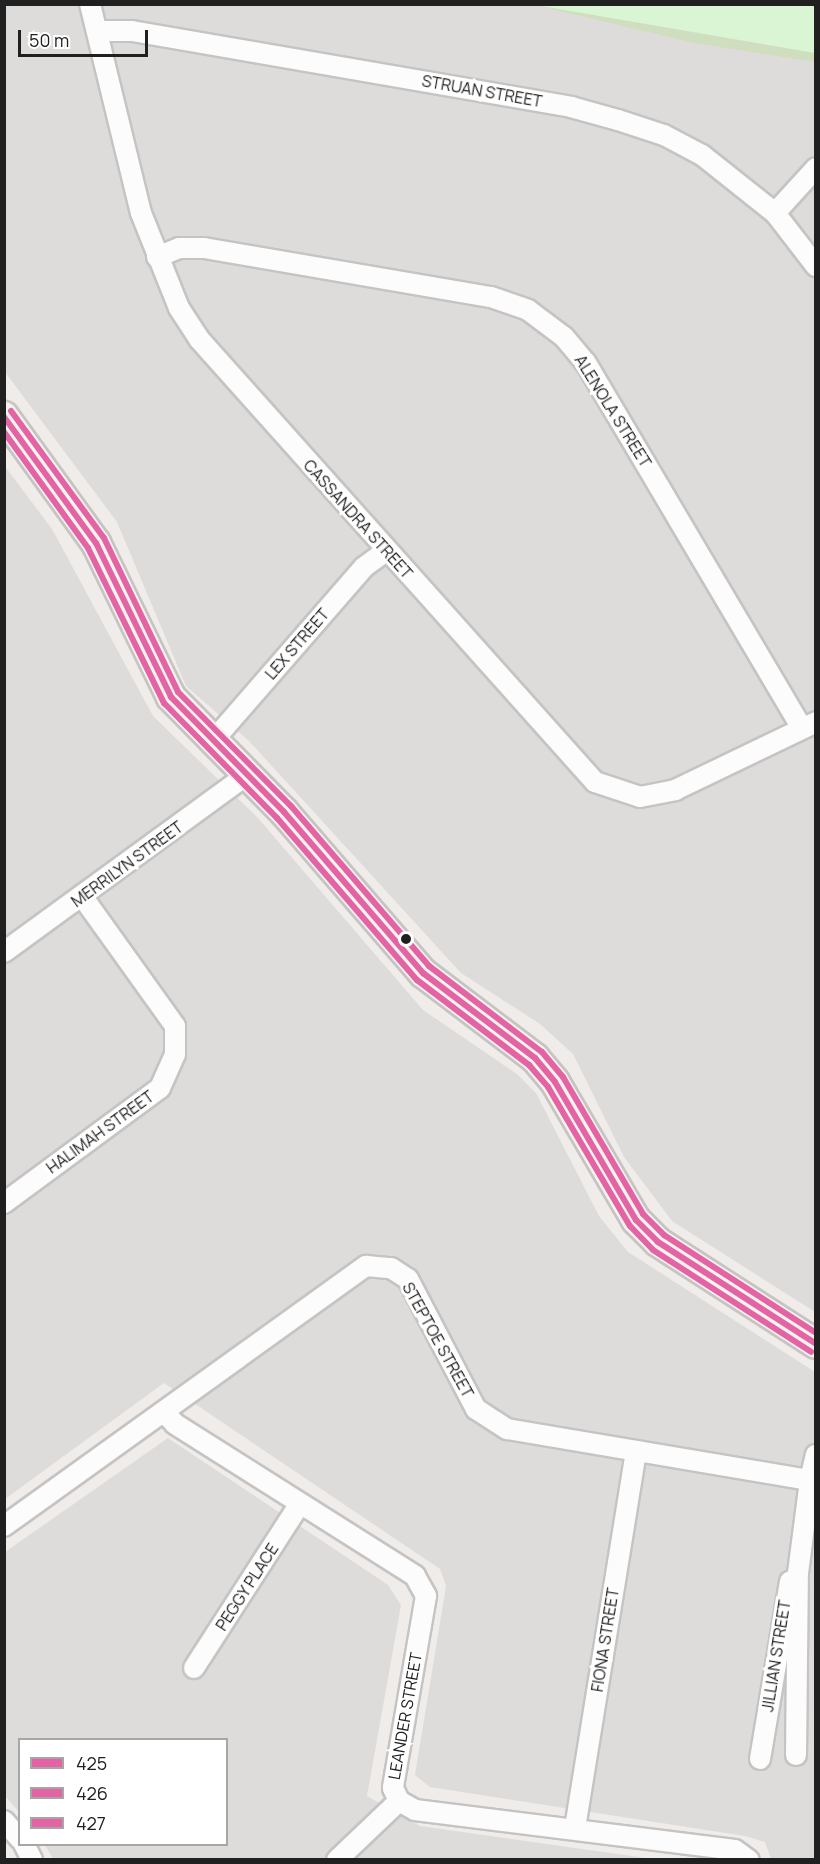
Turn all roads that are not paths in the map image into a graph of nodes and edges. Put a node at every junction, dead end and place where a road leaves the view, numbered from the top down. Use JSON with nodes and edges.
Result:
{"nodes":[{"id":1,"x":90,"y":4,"type":"edge"},
{"id":2,"x":97,"y":31,"type":"junction"},
{"id":3,"x":816,"y":168,"type":"edge"},
{"id":4,"x":775,"y":213,"type":"junction"},
{"id":5,"x":157,"y":257,"type":"junction"},
{"id":6,"x":816,"y":266,"type":"edge"},
{"id":7,"x":4,"y":416,"type":"edge"},
{"id":8,"x":386,"y":551,"type":"junction"},
{"id":9,"x":809,"y":725,"type":"edge"},
{"id":10,"x":212,"y":742,"type":"junction"},
{"id":11,"x":247,"y":775,"type":"junction"},
{"id":12,"x":82,"y":896,"type":"junction"},
{"id":13,"x":4,"y":952,"type":"edge"},
{"id":14,"x":4,"y":1203,"type":"edge"},
{"id":15,"x":816,"y":1344,"type":"edge"},
{"id":16,"x":164,"y":1412,"type":"junction"},
{"id":17,"x":636,"y":1451,"type":"junction"},
{"id":18,"x":816,"y":1455,"type":"edge"},
{"id":19,"x":810,"y":1480,"type":"junction"},
{"id":20,"x":299,"y":1505,"type":"junction"},
{"id":21,"x":4,"y":1526,"type":"edge"},
{"id":22,"x":800,"y":1554,"type":"junction"},
{"id":23,"x":194,"y":1668,"type":"dead end"},
{"id":24,"x":796,"y":1755,"type":"dead end"},
{"id":25,"x":760,"y":1759,"type":"dead end"},
{"id":26,"x":399,"y":1801,"type":"junction"},
{"id":27,"x":4,"y":1821,"type":"edge"},
{"id":28,"x":575,"y":1828,"type":"junction"},
{"id":29,"x":18,"y":1837,"type":"edge"},
{"id":30,"x":25,"y":1846,"type":"edge"},
{"id":31,"x":749,"y":1859,"type":"edge"},
{"id":32,"x":32,"y":1860,"type":"edge"},
{"id":33,"x":337,"y":1860,"type":"edge"}],
"edges":[{"from":1,"to":2,"type":"street","name":"CASSANDRA STREET"},
{"from":2,"to":4,"type":"street","name":"STRUAN STREET"},
{"from":2,"to":5,"type":"street","name":"CASSANDRA STREET"},
{"from":3,"to":4,"type":"street"},
{"from":4,"to":6,"type":"street","name":"STRUAN STREET"},
{"from":5,"to":8,"type":"street","name":"CASSANDRA STREET"},
{"from":5,"to":9,"type":"street","name":"ALENOLA STREET"},
{"from":7,"to":10,"type":"street"},
{"from":8,"to":9,"type":"street","name":"CASSANDRA STREET"},
{"from":8,"to":10,"type":"street","name":"LEX STREET"},
{"from":10,"to":11,"type":"street"},
{"from":11,"to":12,"type":"street","name":"MERRILYN STREET"},
{"from":11,"to":15,"type":"street"},
{"from":12,"to":13,"type":"street","name":"MERRILYN STREET"},
{"from":12,"to":14,"type":"street","name":"HALIMAH STREET"},
{"from":16,"to":17,"type":"street","name":"STEPTOE STREET"},
{"from":16,"to":20,"type":"street","name":"LEANDER STREET"},
{"from":16,"to":21,"type":"street","name":"STEPTOE STREET"},
{"from":17,"to":19,"type":"street","name":"STEPTOE STREET"},
{"from":17,"to":28,"type":"street","name":"FIONA STREET"},
{"from":18,"to":19,"type":"street"},
{"from":19,"to":22,"type":"street","name":"JILLIAN STREET"},
{"from":20,"to":23,"type":"street","name":"PEGGY PLACE"},
{"from":20,"to":26,"type":"street","name":"LEANDER STREET"},
{"from":22,"to":24,"type":"street","name":"JILLIAN STREET"},
{"from":22,"to":25,"type":"street","name":"JILLIAN STREET"},
{"from":26,"to":28,"type":"street","name":"LEANDER STREET"},
{"from":26,"to":33,"type":"street"},
{"from":27,"to":29,"type":"street"},
{"from":28,"to":31,"type":"street","name":"LEANDER STREET"},
{"from":30,"to":32,"type":"street"}]}
